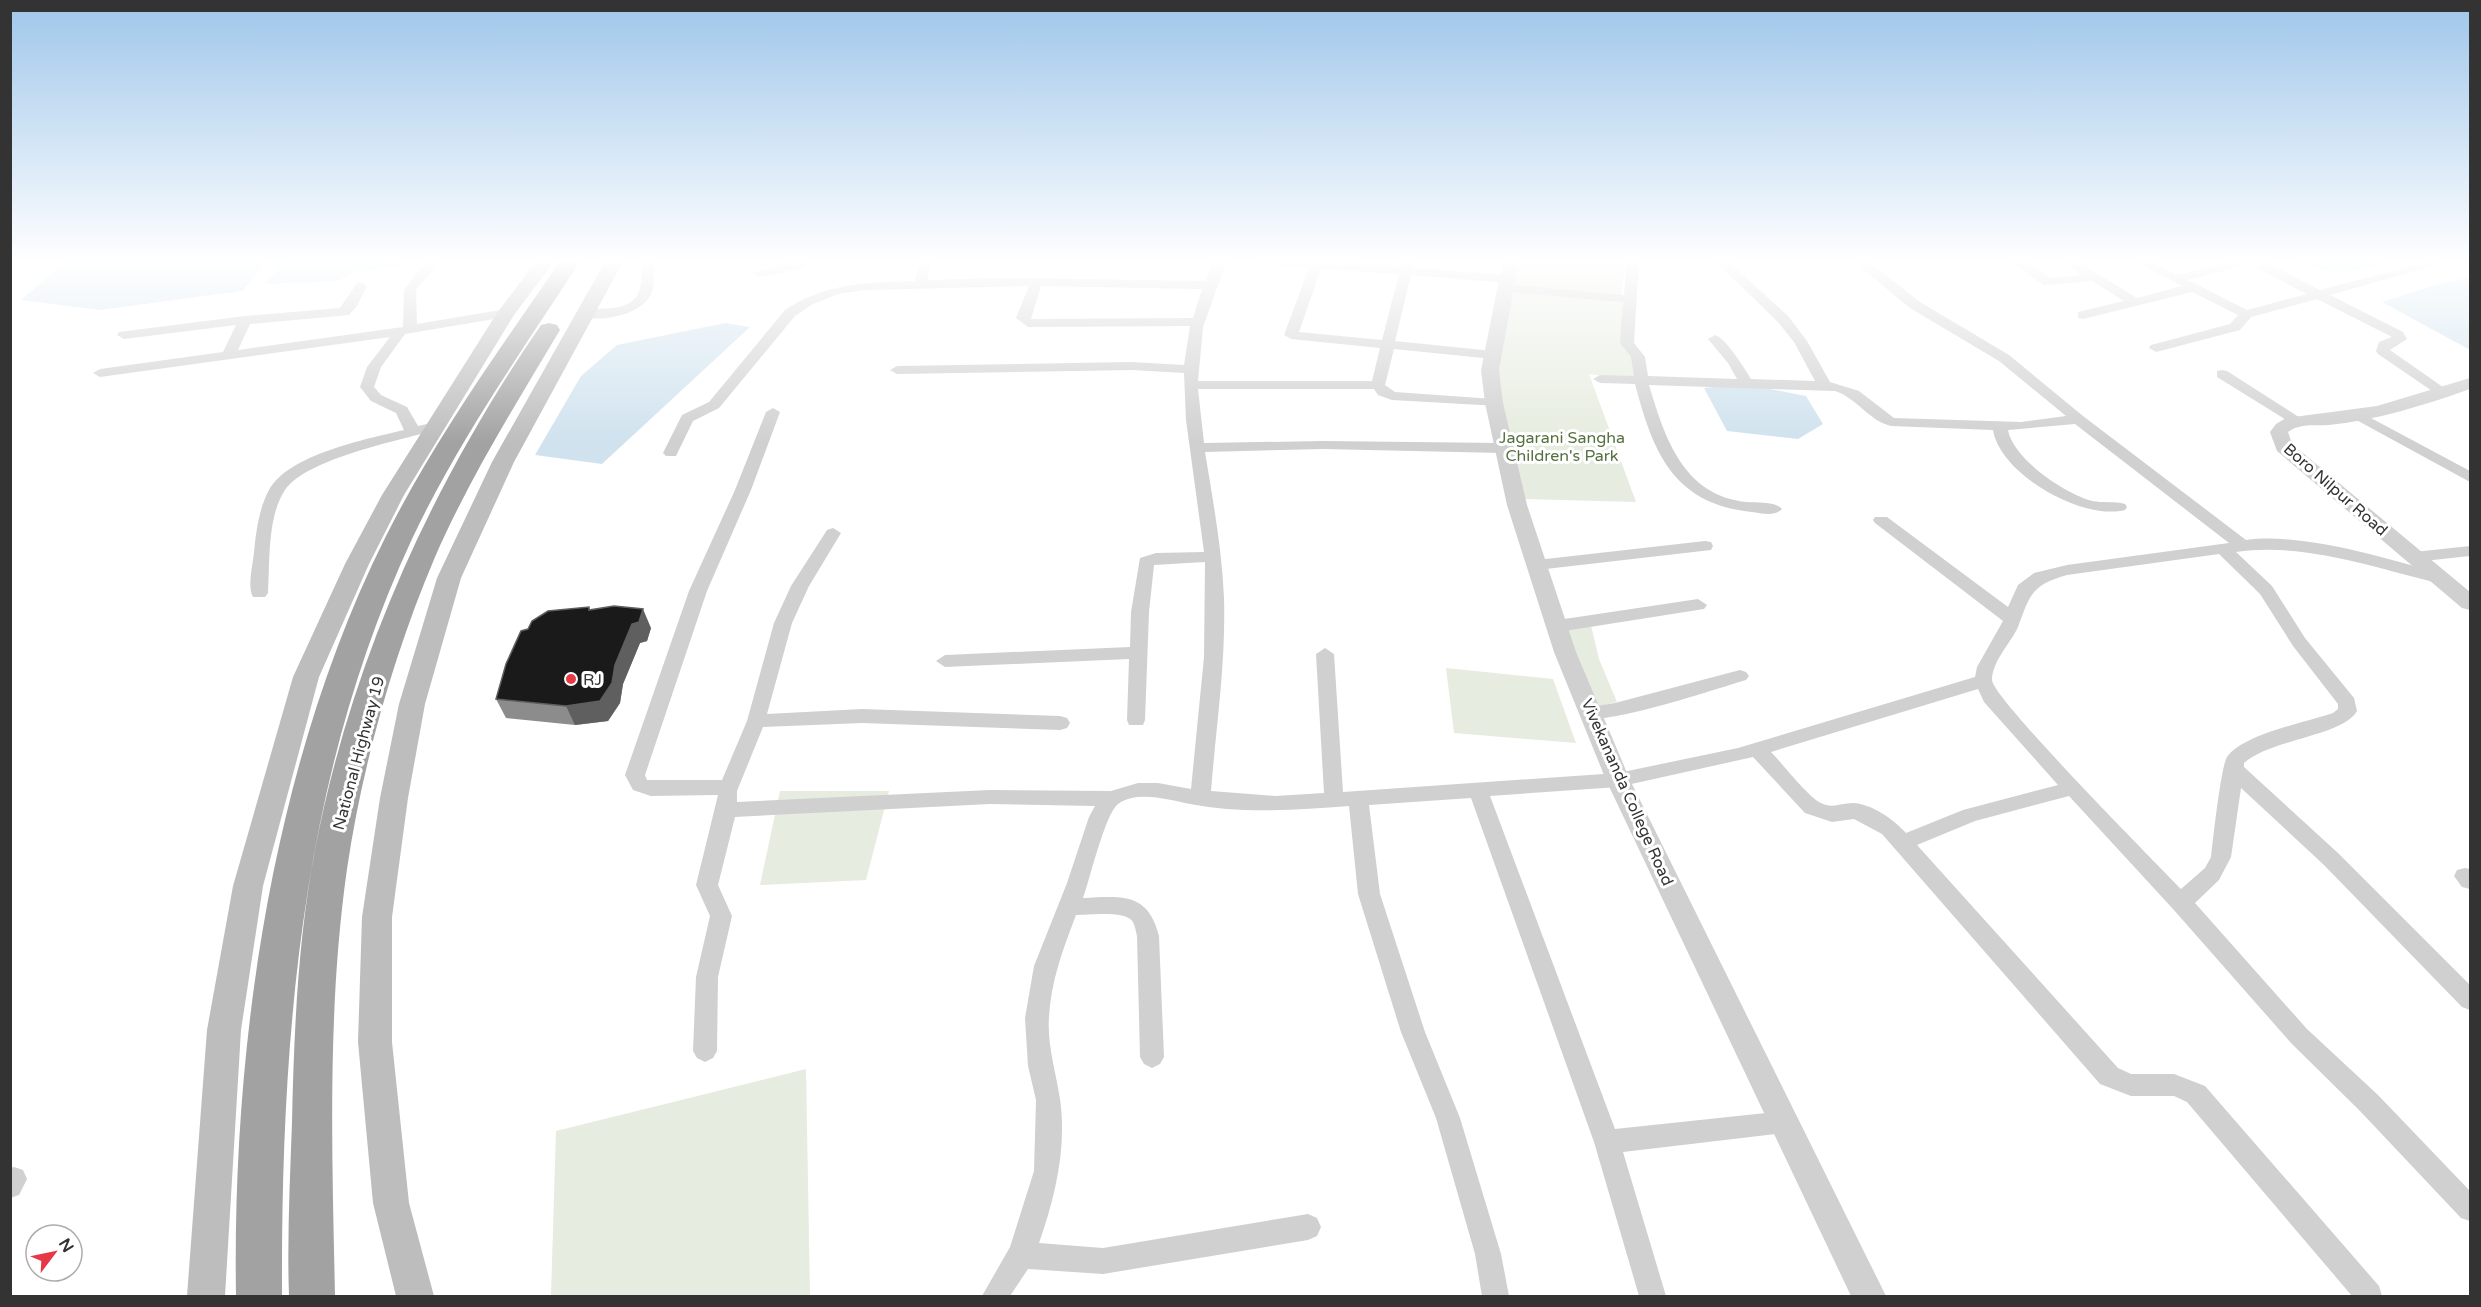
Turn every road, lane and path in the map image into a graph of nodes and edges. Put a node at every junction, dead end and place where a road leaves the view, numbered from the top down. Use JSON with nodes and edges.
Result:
{"nodes":[{"id":1,"x":236,"y":321,"type":"edge"},
{"id":2,"x":245,"y":321,"type":"edge"},
{"id":3,"x":406,"y":321,"type":"edge"},
{"id":4,"x":459,"y":321,"type":"edge"},
{"id":5,"x":500,"y":321,"type":"edge"},
{"id":6,"x":532,"y":321,"type":"edge"},
{"id":7,"x":553,"y":321,"type":"edge"},
{"id":8,"x":582,"y":321,"type":"edge"},
{"id":9,"x":782,"y":321,"type":"edge"},
{"id":10,"x":1026,"y":321,"type":"edge"},
{"id":11,"x":1199,"y":321,"type":"joint"},
{"id":12,"x":1296,"y":321,"type":"edge"},
{"id":13,"x":1394,"y":321,"type":"edge"},
{"id":14,"x":1499,"y":321,"type":"edge"},
{"id":15,"x":1628,"y":321,"type":"edge"},
{"id":16,"x":1785,"y":321,"type":"edge"},
{"id":17,"x":1942,"y":321,"type":"edge"},
{"id":18,"x":2241,"y":321,"type":"edge"},
{"id":19,"x":2372,"y":321,"type":"edge"},
{"id":20,"x":405,"y":330,"type":"junction"},
{"id":21,"x":124,"y":334,"type":"dead end"},
{"id":22,"x":1715,"y":339,"type":"dead end"},
{"id":23,"x":1389,"y":345,"type":"junction"},
{"id":24,"x":2156,"y":348,"type":"dead end"},
{"id":25,"x":1493,"y":355,"type":"junction"},
{"id":26,"x":228,"y":356,"type":"junction"},
{"id":27,"x":897,"y":370,"type":"dead end"},
{"id":28,"x":100,"y":373,"type":"dead end"},
{"id":29,"x":2222,"y":374,"type":"dead end"},
{"id":30,"x":1191,"y":377,"type":"junction"},
{"id":31,"x":1600,"y":379,"type":"dead end"},
{"id":32,"x":1641,"y":382,"type":"junction"},
{"id":33,"x":2470,"y":383,"type":"edge"},
{"id":34,"x":1747,"y":384,"type":"junction"},
{"id":35,"x":1378,"y":385,"type":"junction"},
{"id":36,"x":1825,"y":386,"type":"junction"},
{"id":37,"x":2443,"y":392,"type":"junction"},
{"id":38,"x":1494,"y":403,"type":"junction"},
{"id":39,"x":773,"y":412,"type":"dead end"},
{"id":40,"x":2356,"y":414,"type":"junction"},
{"id":41,"x":2078,"y":419,"type":"junction"},
{"id":42,"x":2298,"y":422,"type":"junction"},
{"id":43,"x":2000,"y":425,"type":"junction"},
{"id":44,"x":424,"y":429,"type":"junction"},
{"id":45,"x":1502,"y":447,"type":"junction"},
{"id":46,"x":1198,"y":448,"type":"junction"},
{"id":47,"x":671,"y":453,"type":"dead end"},
{"id":48,"x":2470,"y":477,"type":"edge"},
{"id":49,"x":2119,"y":507,"type":"dead end"},
{"id":50,"x":1774,"y":509,"type":"dead end"},
{"id":51,"x":1881,"y":520,"type":"dead end"},
{"id":52,"x":833,"y":533,"type":"dead end"},
{"id":53,"x":2242,"y":545,"type":"junction"},
{"id":54,"x":1705,"y":546,"type":"dead end"},
{"id":55,"x":2222,"y":548,"type":"junction"},
{"id":56,"x":2470,"y":551,"type":"edge"},
{"id":57,"x":1213,"y":557,"type":"junction"},
{"id":58,"x":2414,"y":557,"type":"junction"},
{"id":59,"x":1537,"y":565,"type":"junction"},
{"id":60,"x":2442,"y":579,"type":"junction"},
{"id":61,"x":259,"y":593,"type":"dead end"},
{"id":62,"x":2470,"y":603,"type":"edge"},
{"id":63,"x":1698,"y":605,"type":"dead end"},
{"id":64,"x":2012,"y":619,"type":"junction"},
{"id":65,"x":1558,"y":626,"type":"junction"},
{"id":66,"x":1139,"y":653,"type":"junction"},
{"id":67,"x":1325,"y":654,"type":"dead end"},
{"id":68,"x":945,"y":661,"type":"dead end"},
{"id":69,"x":1740,"y":676,"type":"dead end"},
{"id":70,"x":1983,"y":681,"type":"junction"},
{"id":71,"x":1591,"y":713,"type":"junction"},
{"id":72,"x":1136,"y":720,"type":"dead end"},
{"id":73,"x":756,"y":721,"type":"junction"},
{"id":74,"x":1059,"y":723,"type":"dead end"},
{"id":75,"x":1757,"y":749,"type":"junction"},
{"id":76,"x":2233,"y":769,"type":"junction"},
{"id":77,"x":1618,"y":780,"type":"junction"},
{"id":78,"x":2073,"y":788,"type":"junction"},
{"id":79,"x":1478,"y":790,"type":"junction"},
{"id":80,"x":727,"y":798,"type":"junction"},
{"id":81,"x":1200,"y":798,"type":"junction"},
{"id":82,"x":1111,"y":799,"type":"junction"},
{"id":83,"x":1358,"y":799,"type":"junction"},
{"id":84,"x":1334,"y":801,"type":"junction"},
{"id":85,"x":1904,"y":842,"type":"junction"},
{"id":86,"x":2181,"y":903,"type":"junction"},
{"id":87,"x":1068,"y":907,"type":"junction"},
{"id":88,"x":2470,"y":1000,"type":"edge"},
{"id":89,"x":705,"y":1051,"type":"dead end"},
{"id":90,"x":1152,"y":1057,"type":"dead end"},
{"id":91,"x":1785,"y":1122,"type":"junction"},
{"id":92,"x":1607,"y":1142,"type":"junction"},
{"id":93,"x":2470,"y":1209,"type":"edge"},
{"id":94,"x":1308,"y":1227,"type":"dead end"},
{"id":95,"x":1021,"y":1255,"type":"junction"},
{"id":96,"x":206,"y":1296,"type":"edge"},
{"id":97,"x":259,"y":1296,"type":"edge"},
{"id":98,"x":312,"y":1296,"type":"edge"},
{"id":99,"x":415,"y":1296,"type":"edge"},
{"id":100,"x":995,"y":1296,"type":"edge"},
{"id":101,"x":1496,"y":1296,"type":"edge"},
{"id":102,"x":1653,"y":1296,"type":"edge"},
{"id":103,"x":1869,"y":1296,"type":"edge"},
{"id":104,"x":2369,"y":1296,"type":"edge"}],
"edges":[{"from":1,"to":21,"type":"street"},
{"from":2,"to":26,"type":"street"},
{"from":3,"to":20,"type":"street"},
{"from":4,"to":20,"type":"street"},
{"from":5,"to":44,"type":"main road"},
{"from":6,"to":97,"type":"highway"},
{"from":7,"to":98,"type":"highway","name":"National Highway 19"},
{"from":8,"to":99,"type":"main road"},
{"from":9,"to":47,"type":"street"},
{"from":10,"to":11,"type":"street"},
{"from":11,"to":30,"type":"street"},
{"from":12,"to":23,"type":"street"},
{"from":13,"to":23,"type":"street"},
{"from":14,"to":25,"type":"street","name":"Vivekananda College Road"},
{"from":15,"to":32,"type":"street"},
{"from":16,"to":36,"type":"street"},
{"from":17,"to":41,"type":"street"},
{"from":18,"to":24,"type":"street"},
{"from":19,"to":37,"type":"street"},
{"from":20,"to":26,"type":"street"},
{"from":20,"to":44,"type":"street"},
{"from":22,"to":34,"type":"street"},
{"from":23,"to":25,"type":"street"},
{"from":23,"to":35,"type":"street"},
{"from":25,"to":38,"type":"street","name":"Vivekananda College Road"},
{"from":26,"to":28,"type":"street"},
{"from":27,"to":30,"type":"street"},
{"from":29,"to":42,"type":"street"},
{"from":30,"to":35,"type":"street"},
{"from":30,"to":46,"type":"street"},
{"from":31,"to":32,"type":"street"},
{"from":32,"to":34,"type":"street"},
{"from":32,"to":50,"type":"street"},
{"from":33,"to":37,"type":"street","name":"Boro Nilpur Road"},
{"from":34,"to":36,"type":"street"},
{"from":35,"to":38,"type":"street"},
{"from":36,"to":43,"type":"street"},
{"from":37,"to":40,"type":"street","name":"Boro Nilpur Road"},
{"from":38,"to":45,"type":"street","name":"Vivekananda College Road"},
{"from":39,"to":80,"type":"street"},
{"from":40,"to":42,"type":"street","name":"Boro Nilpur Road"},
{"from":40,"to":48,"type":"street"},
{"from":41,"to":43,"type":"street"},
{"from":41,"to":53,"type":"street"},
{"from":42,"to":58,"type":"street","name":"Boro Nilpur Road"},
{"from":43,"to":49,"type":"street"},
{"from":44,"to":61,"type":"street"},
{"from":44,"to":96,"type":"main road"},
{"from":45,"to":46,"type":"street"},
{"from":45,"to":59,"type":"street","name":"Vivekananda College Road"},
{"from":46,"to":57,"type":"street"},
{"from":51,"to":64,"type":"street"},
{"from":52,"to":73,"type":"street"},
{"from":53,"to":55,"type":"street"},
{"from":53,"to":60,"type":"street"},
{"from":54,"to":59,"type":"street"},
{"from":55,"to":64,"type":"street"},
{"from":55,"to":76,"type":"street"},
{"from":56,"to":58,"type":"street"},
{"from":57,"to":66,"type":"street"},
{"from":57,"to":81,"type":"street"},
{"from":58,"to":60,"type":"street","name":"Boro Nilpur Road"},
{"from":59,"to":65,"type":"street","name":"Vivekananda College Road"},
{"from":60,"to":62,"type":"street","name":"Boro Nilpur Road"},
{"from":63,"to":65,"type":"street"},
{"from":64,"to":70,"type":"street"},
{"from":65,"to":71,"type":"street","name":"Vivekananda College Road"},
{"from":66,"to":68,"type":"street"},
{"from":66,"to":72,"type":"street"},
{"from":67,"to":84,"type":"street"},
{"from":69,"to":71,"type":"street"},
{"from":70,"to":75,"type":"street"},
{"from":70,"to":78,"type":"street"},
{"from":71,"to":77,"type":"street","name":"Vivekananda College Road"},
{"from":73,"to":74,"type":"street"},
{"from":73,"to":80,"type":"street"},
{"from":75,"to":77,"type":"street"},
{"from":75,"to":85,"type":"street"},
{"from":76,"to":86,"type":"street"},
{"from":76,"to":88,"type":"street"},
{"from":77,"to":79,"type":"street"},
{"from":77,"to":91,"type":"street","name":"Vivekananda College Road"},
{"from":78,"to":85,"type":"street"},
{"from":78,"to":86,"type":"street"},
{"from":79,"to":83,"type":"street"},
{"from":79,"to":92,"type":"street"},
{"from":80,"to":82,"type":"street"},
{"from":80,"to":89,"type":"street"},
{"from":81,"to":82,"type":"street"},
{"from":81,"to":84,"type":"street"},
{"from":82,"to":87,"type":"street"},
{"from":83,"to":84,"type":"street"},
{"from":83,"to":101,"type":"street"},
{"from":85,"to":104,"type":"street"},
{"from":86,"to":93,"type":"street"},
{"from":87,"to":90,"type":"street"},
{"from":87,"to":95,"type":"street"},
{"from":91,"to":92,"type":"street"},
{"from":91,"to":103,"type":"street","name":"Vivekananda College Road"},
{"from":92,"to":102,"type":"street"},
{"from":94,"to":95,"type":"street"},
{"from":95,"to":100,"type":"street"}]}
